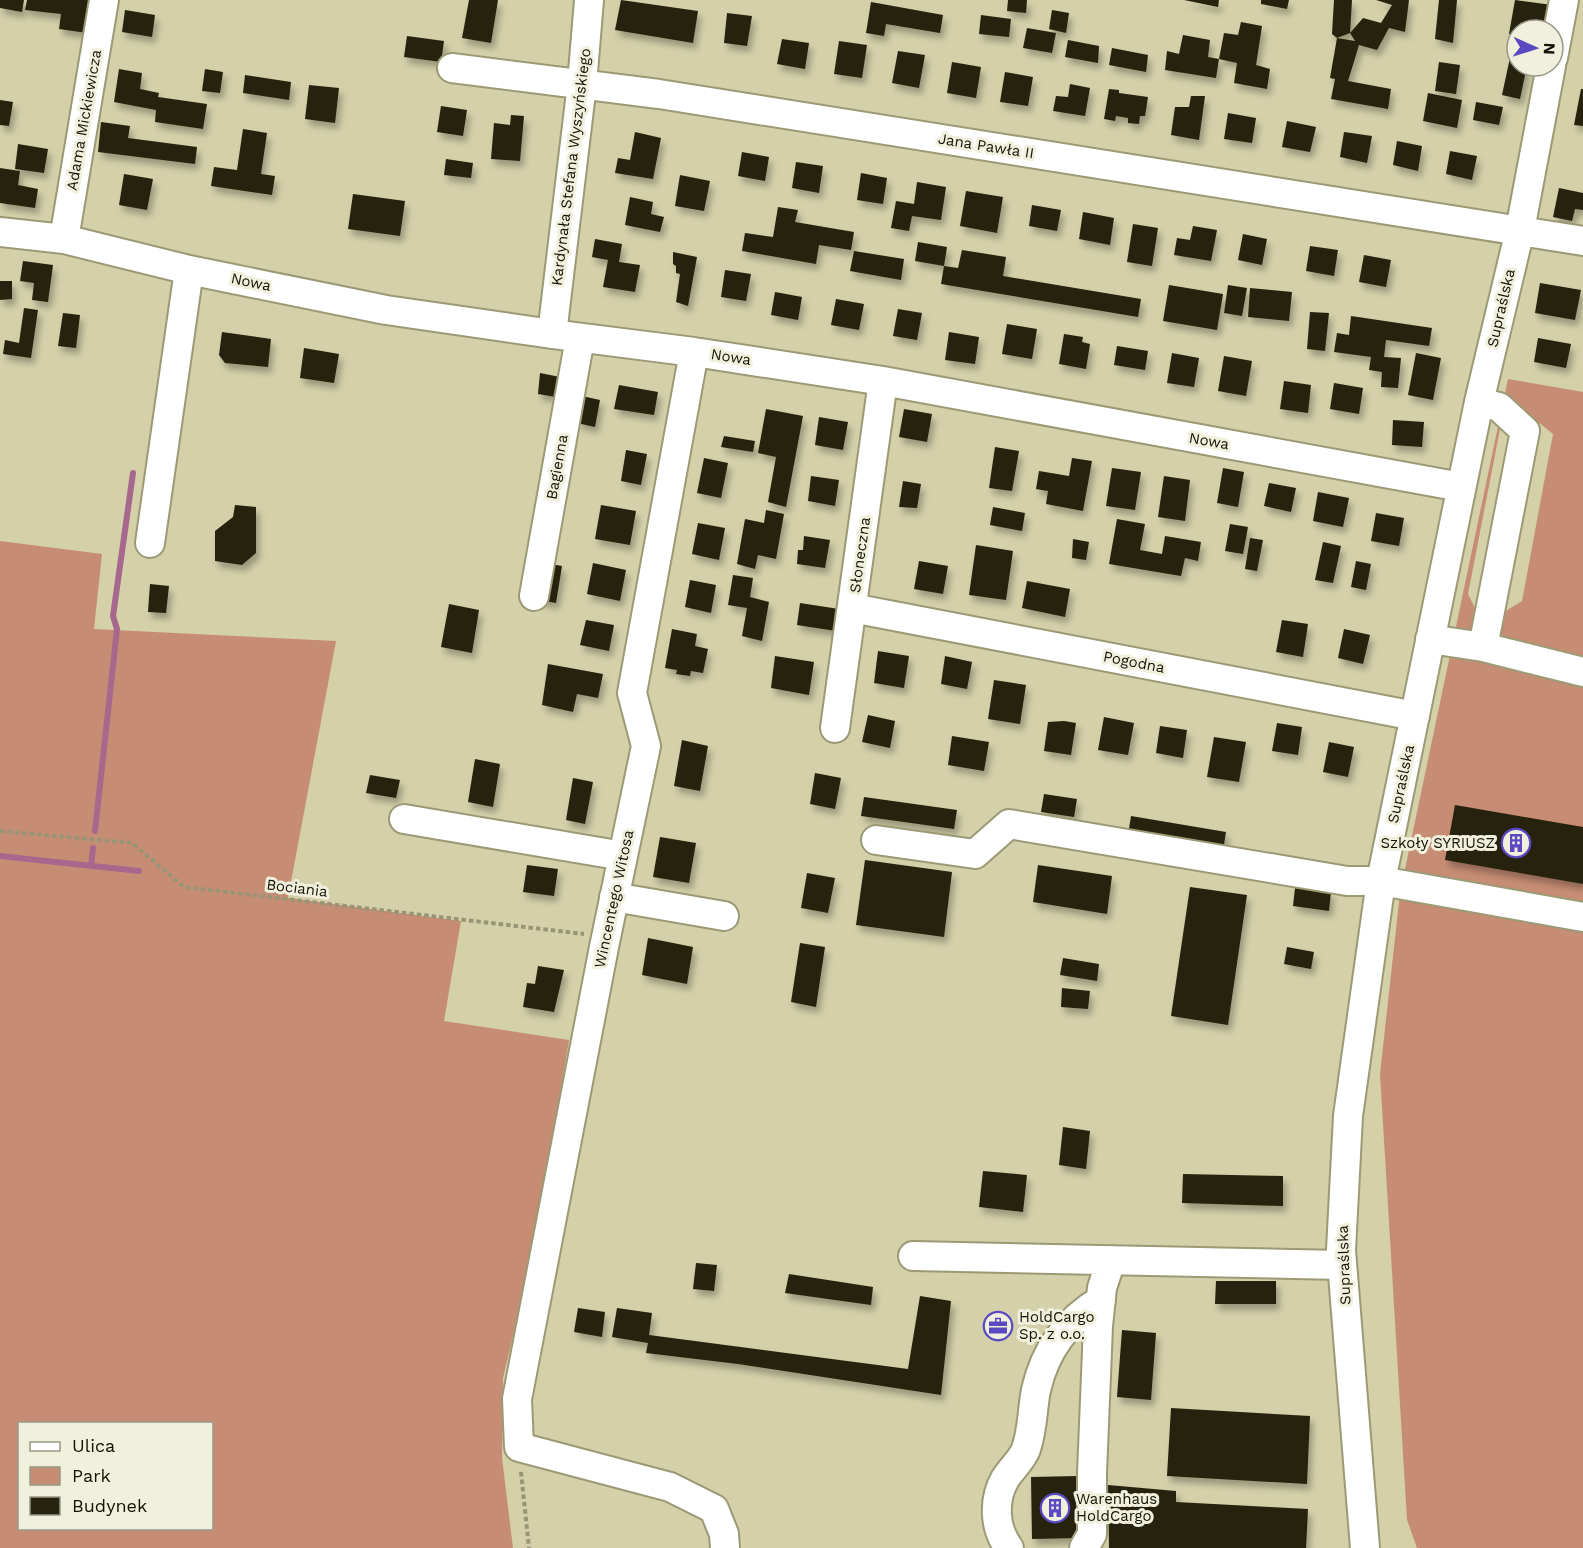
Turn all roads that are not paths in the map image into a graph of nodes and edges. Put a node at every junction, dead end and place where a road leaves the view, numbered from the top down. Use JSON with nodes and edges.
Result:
{"nodes":[{"id":1,"x":104,"y":0,"type":"edge"},
{"id":2,"x":589,"y":0,"type":"edge"},
{"id":3,"x":1564,"y":0,"type":"edge"},
{"id":4,"x":1561,"y":18,"type":"edge"},
{"id":5,"x":452,"y":68,"type":"dead end"},
{"id":6,"x":1549,"y":78,"type":"edge"},
{"id":7,"x":582,"y":84,"type":"junction"},
{"id":8,"x":1520,"y":230,"type":"junction"},
{"id":9,"x":0,"y":232,"type":"edge"},
{"id":10,"x":64,"y":239,"type":"junction"},
{"id":11,"x":1583,"y":241,"type":"edge"},
{"id":12,"x":189,"y":270,"type":"junction"},
{"id":13,"x":552,"y":334,"type":"junction"},
{"id":14,"x":580,"y":338,"type":"junction"},
{"id":15,"x":694,"y":352,"type":"junction"},
{"id":16,"x":883,"y":381,"type":"junction"},
{"id":17,"x":1479,"y":402,"type":"junction"},
{"id":18,"x":1461,"y":487,"type":"junction"},
{"id":19,"x":150,"y":543,"type":"dead end"},
{"id":20,"x":534,"y":596,"type":"dead end"},
{"id":21,"x":852,"y":608,"type":"junction"},
{"id":22,"x":1430,"y":639,"type":"junction"},
{"id":23,"x":1483,"y":647,"type":"junction"},
{"id":24,"x":1583,"y":672,"type":"edge"},
{"id":25,"x":1415,"y":716,"type":"junction"},
{"id":26,"x":835,"y":728,"type":"dead end"},
{"id":27,"x":404,"y":819,"type":"dead end"},
{"id":28,"x":876,"y":840,"type":"dead end"},
{"id":29,"x":623,"y":856,"type":"junction"},
{"id":30,"x":1381,"y":881,"type":"junction"},
{"id":31,"x":614,"y":897,"type":"junction"},
{"id":32,"x":724,"y":916,"type":"dead end"},
{"id":33,"x":1583,"y":917,"type":"edge"},
{"id":34,"x":913,"y":1256,"type":"dead end"},
{"id":35,"x":1111,"y":1260,"type":"junction"},
{"id":36,"x":1342,"y":1264,"type":"junction"},
{"id":37,"x":1101,"y":1300,"type":"junction"},
{"id":38,"x":725,"y":1548,"type":"edge"},
{"id":39,"x":1009,"y":1548,"type":"edge"},
{"id":40,"x":1084,"y":1548,"type":"edge"},
{"id":41,"x":1365,"y":1548,"type":"edge"}],
"edges":[{"from":1,"to":10,"type":"street","name":"Adama Mickiewicza"},
{"from":2,"to":7,"type":"street","name":"Kardynała Stefana Wyszyńskiego"},
{"from":3,"to":4,"type":"street"},
{"from":5,"to":7,"type":"street","name":"Jana Pawła II"},
{"from":6,"to":8,"type":"street","name":"Supraślska"},
{"from":7,"to":8,"type":"street","name":"Jana Pawła II"},
{"from":7,"to":13,"type":"street","name":"Kardynała Stefana Wyszyńskiego"},
{"from":8,"to":11,"type":"street","name":"Jana Pawła II"},
{"from":8,"to":17,"type":"street","name":"Supraślska"},
{"from":9,"to":10,"type":"street","name":"Nowa"},
{"from":10,"to":12,"type":"street","name":"Nowa"},
{"from":12,"to":13,"type":"street","name":"Nowa"},
{"from":12,"to":19,"type":"street"},
{"from":13,"to":14,"type":"street","name":"Nowa"},
{"from":14,"to":15,"type":"street","name":"Nowa"},
{"from":14,"to":20,"type":"street","name":"Bagienna"},
{"from":15,"to":16,"type":"street","name":"Nowa"},
{"from":15,"to":29,"type":"street","name":"Wincentego Witosa"},
{"from":16,"to":18,"type":"street","name":"Nowa"},
{"from":16,"to":21,"type":"street","name":"Słoneczna"},
{"from":17,"to":18,"type":"street","name":"Supraślska"},
{"from":17,"to":23,"type":"street"},
{"from":18,"to":22,"type":"street","name":"Supraślska"},
{"from":21,"to":25,"type":"street","name":"Pogodna"},
{"from":21,"to":26,"type":"street","name":"Słoneczna"},
{"from":22,"to":23,"type":"street"},
{"from":22,"to":25,"type":"street","name":"Supraślska"},
{"from":23,"to":24,"type":"street"},
{"from":25,"to":30,"type":"street","name":"Supraślska"},
{"from":27,"to":29,"type":"street"},
{"from":28,"to":30,"type":"street"},
{"from":29,"to":31,"type":"street","name":"Wincentego Witosa"},
{"from":30,"to":33,"type":"street"},
{"from":30,"to":36,"type":"street","name":"Supraślska"},
{"from":31,"to":32,"type":"street"},
{"from":31,"to":38,"type":"street","name":"Wincentego Witosa"},
{"from":34,"to":35,"type":"street"},
{"from":35,"to":36,"type":"street"},
{"from":35,"to":37,"type":"street"},
{"from":36,"to":41,"type":"street","name":"Supraślska"},
{"from":37,"to":39,"type":"street"},
{"from":37,"to":40,"type":"street"}]}
